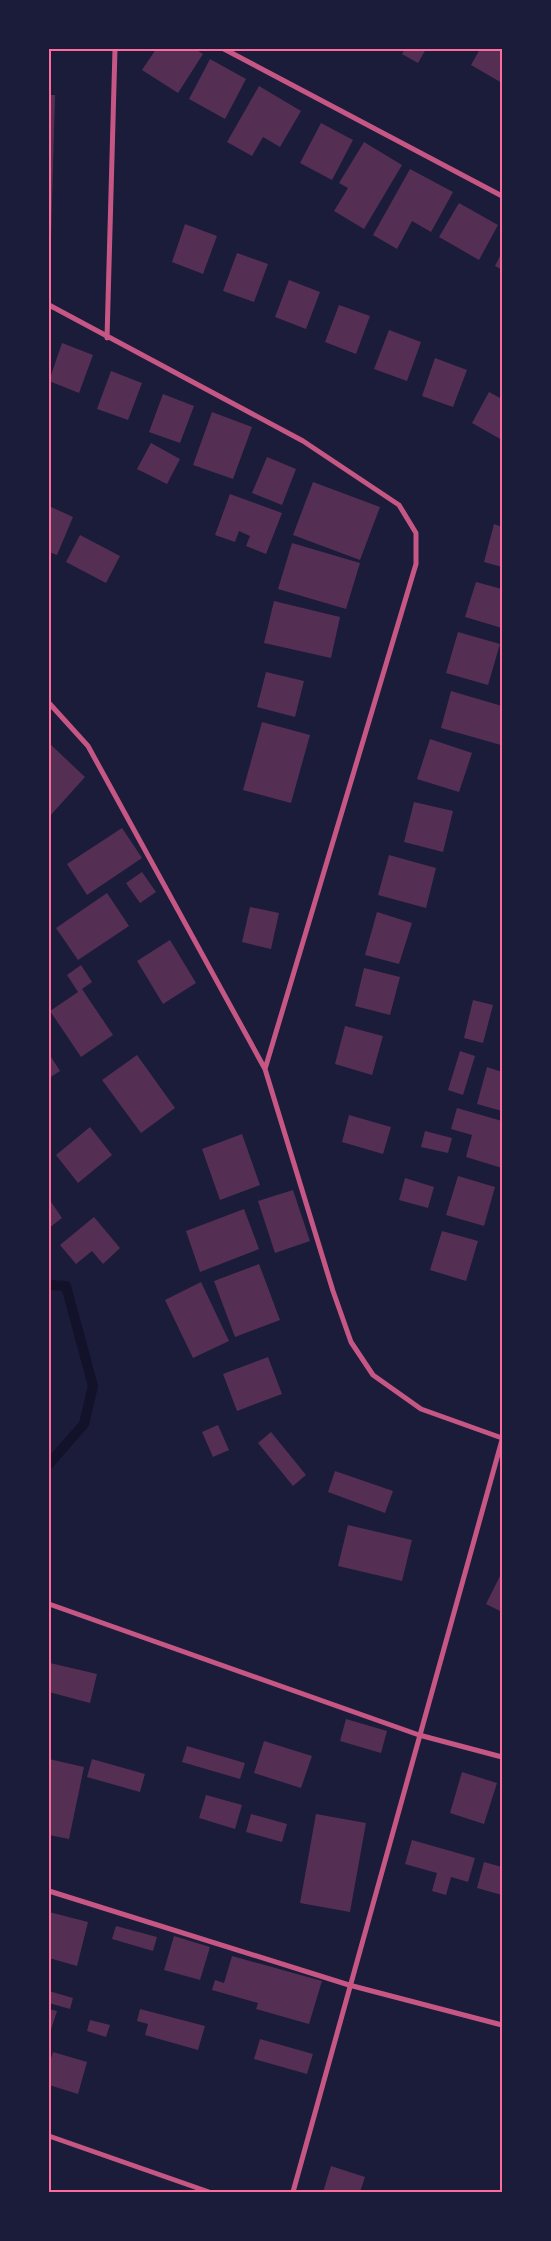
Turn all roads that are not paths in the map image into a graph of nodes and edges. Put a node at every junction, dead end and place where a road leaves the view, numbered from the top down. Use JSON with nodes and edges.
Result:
{"nodes":[{"id":1,"x":115,"y":49,"type":"edge"},
{"id":2,"x":224,"y":49,"type":"edge"},
{"id":3,"x":502,"y":196,"type":"edge"},
{"id":4,"x":49,"y":305,"type":"edge"},
{"id":5,"x":107,"y":338,"type":"junction"},
{"id":6,"x":49,"y":703,"type":"edge"},
{"id":7,"x":264,"y":1068,"type":"junction"},
{"id":8,"x":502,"y":1439,"type":"edge"},
{"id":9,"x":49,"y":1604,"type":"edge"},
{"id":10,"x":419,"y":1735,"type":"junction"},
{"id":11,"x":502,"y":1757,"type":"edge"},
{"id":12,"x":49,"y":1891,"type":"edge"},
{"id":13,"x":349,"y":1985,"type":"junction"},
{"id":14,"x":502,"y":2025,"type":"edge"},
{"id":15,"x":49,"y":2136,"type":"edge"},
{"id":16,"x":210,"y":2192,"type":"edge"},
{"id":17,"x":293,"y":2192,"type":"edge"}],
"edges":[{"from":1,"to":5,"type":"street"},
{"from":2,"to":3,"type":"street"},
{"from":4,"to":5,"type":"street"},
{"from":5,"to":7,"type":"street"},
{"from":6,"to":7,"type":"street"},
{"from":7,"to":8,"type":"street"},
{"from":8,"to":10,"type":"street"},
{"from":9,"to":10,"type":"street"},
{"from":10,"to":11,"type":"street"},
{"from":10,"to":13,"type":"street"},
{"from":12,"to":13,"type":"street"},
{"from":13,"to":14,"type":"street"},
{"from":13,"to":17,"type":"street"},
{"from":15,"to":16,"type":"street"}]}
